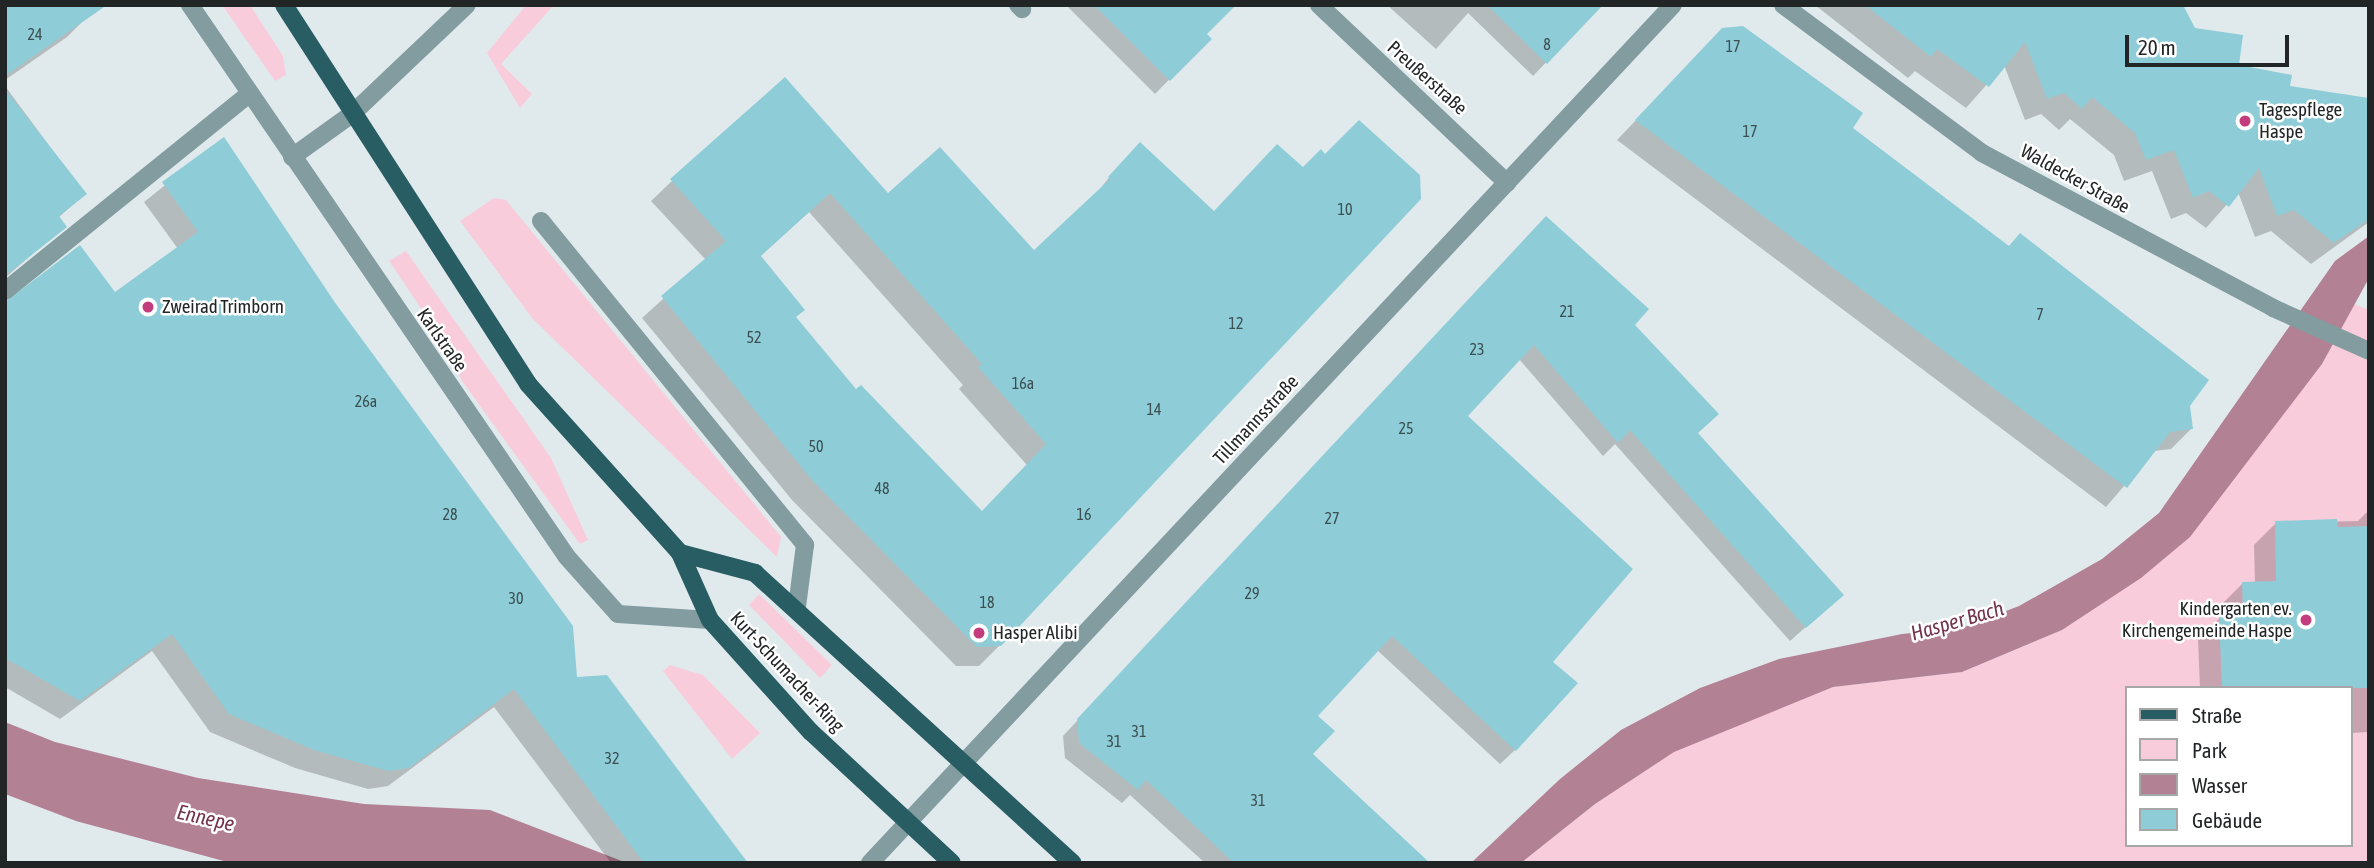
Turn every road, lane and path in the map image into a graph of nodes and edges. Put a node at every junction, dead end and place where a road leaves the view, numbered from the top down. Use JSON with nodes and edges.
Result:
{"nodes":[{"id":1,"x":190,"y":5,"type":"edge"},
{"id":2,"x":284,"y":5,"type":"edge"},
{"id":3,"x":467,"y":5,"type":"edge"},
{"id":4,"x":1319,"y":5,"type":"edge"},
{"id":5,"x":1673,"y":5,"type":"edge"},
{"id":6,"x":1783,"y":5,"type":"edge"},
{"id":7,"x":249,"y":94,"type":"junction"},
{"id":8,"x":352,"y":114,"type":"junction"},
{"id":9,"x":292,"y":157,"type":"junction"},
{"id":10,"x":1507,"y":183,"type":"junction"},
{"id":11,"x":541,"y":221,"type":"dead end"},
{"id":12,"x":5,"y":290,"type":"edge"},
{"id":13,"x":2369,"y":351,"type":"edge"},
{"id":14,"x":680,"y":553,"type":"junction"},
{"id":15,"x":797,"y":607,"type":"junction"},
{"id":16,"x":710,"y":620,"type":"junction"},
{"id":17,"x":965,"y":760,"type":"junction"},
{"id":18,"x":905,"y":824,"type":"junction"},
{"id":19,"x":870,"y":863,"type":"edge"},
{"id":20,"x":952,"y":863,"type":"edge"},
{"id":21,"x":1073,"y":863,"type":"edge"}],
"edges":[{"from":1,"to":7,"type":"street","name":"Karlstraße"},
{"from":2,"to":8,"type":"main road","name":"Kurt-Schumacher-Ring"},
{"from":3,"to":8,"type":"street"},
{"from":4,"to":10,"type":"street","name":"Preußerstraße"},
{"from":5,"to":10,"type":"street","name":"Tillmannsstraße"},
{"from":6,"to":13,"type":"street","name":"Waldecker Straße"},
{"from":7,"to":9,"type":"street","name":"Karlstraße"},
{"from":7,"to":12,"type":"street"},
{"from":8,"to":9,"type":"street"},
{"from":8,"to":14,"type":"main road","name":"Kurt-Schumacher-Ring"},
{"from":9,"to":16,"type":"street","name":"Karlstraße"},
{"from":10,"to":17,"type":"street","name":"Tillmannsstraße"},
{"from":11,"to":15,"type":"street"},
{"from":14,"to":15,"type":"main road"},
{"from":14,"to":16,"type":"main road","name":"Kurt-Schumacher-Ring"},
{"from":15,"to":17,"type":"main road"},
{"from":16,"to":18,"type":"main road","name":"Kurt-Schumacher-Ring"},
{"from":17,"to":18,"type":"street","name":"Tillmannsstraße"},
{"from":17,"to":21,"type":"main road"},
{"from":18,"to":19,"type":"street","name":"Tillmannsstraße"},
{"from":18,"to":20,"type":"main road","name":"Kurt-Schumacher-Ring"}]}
